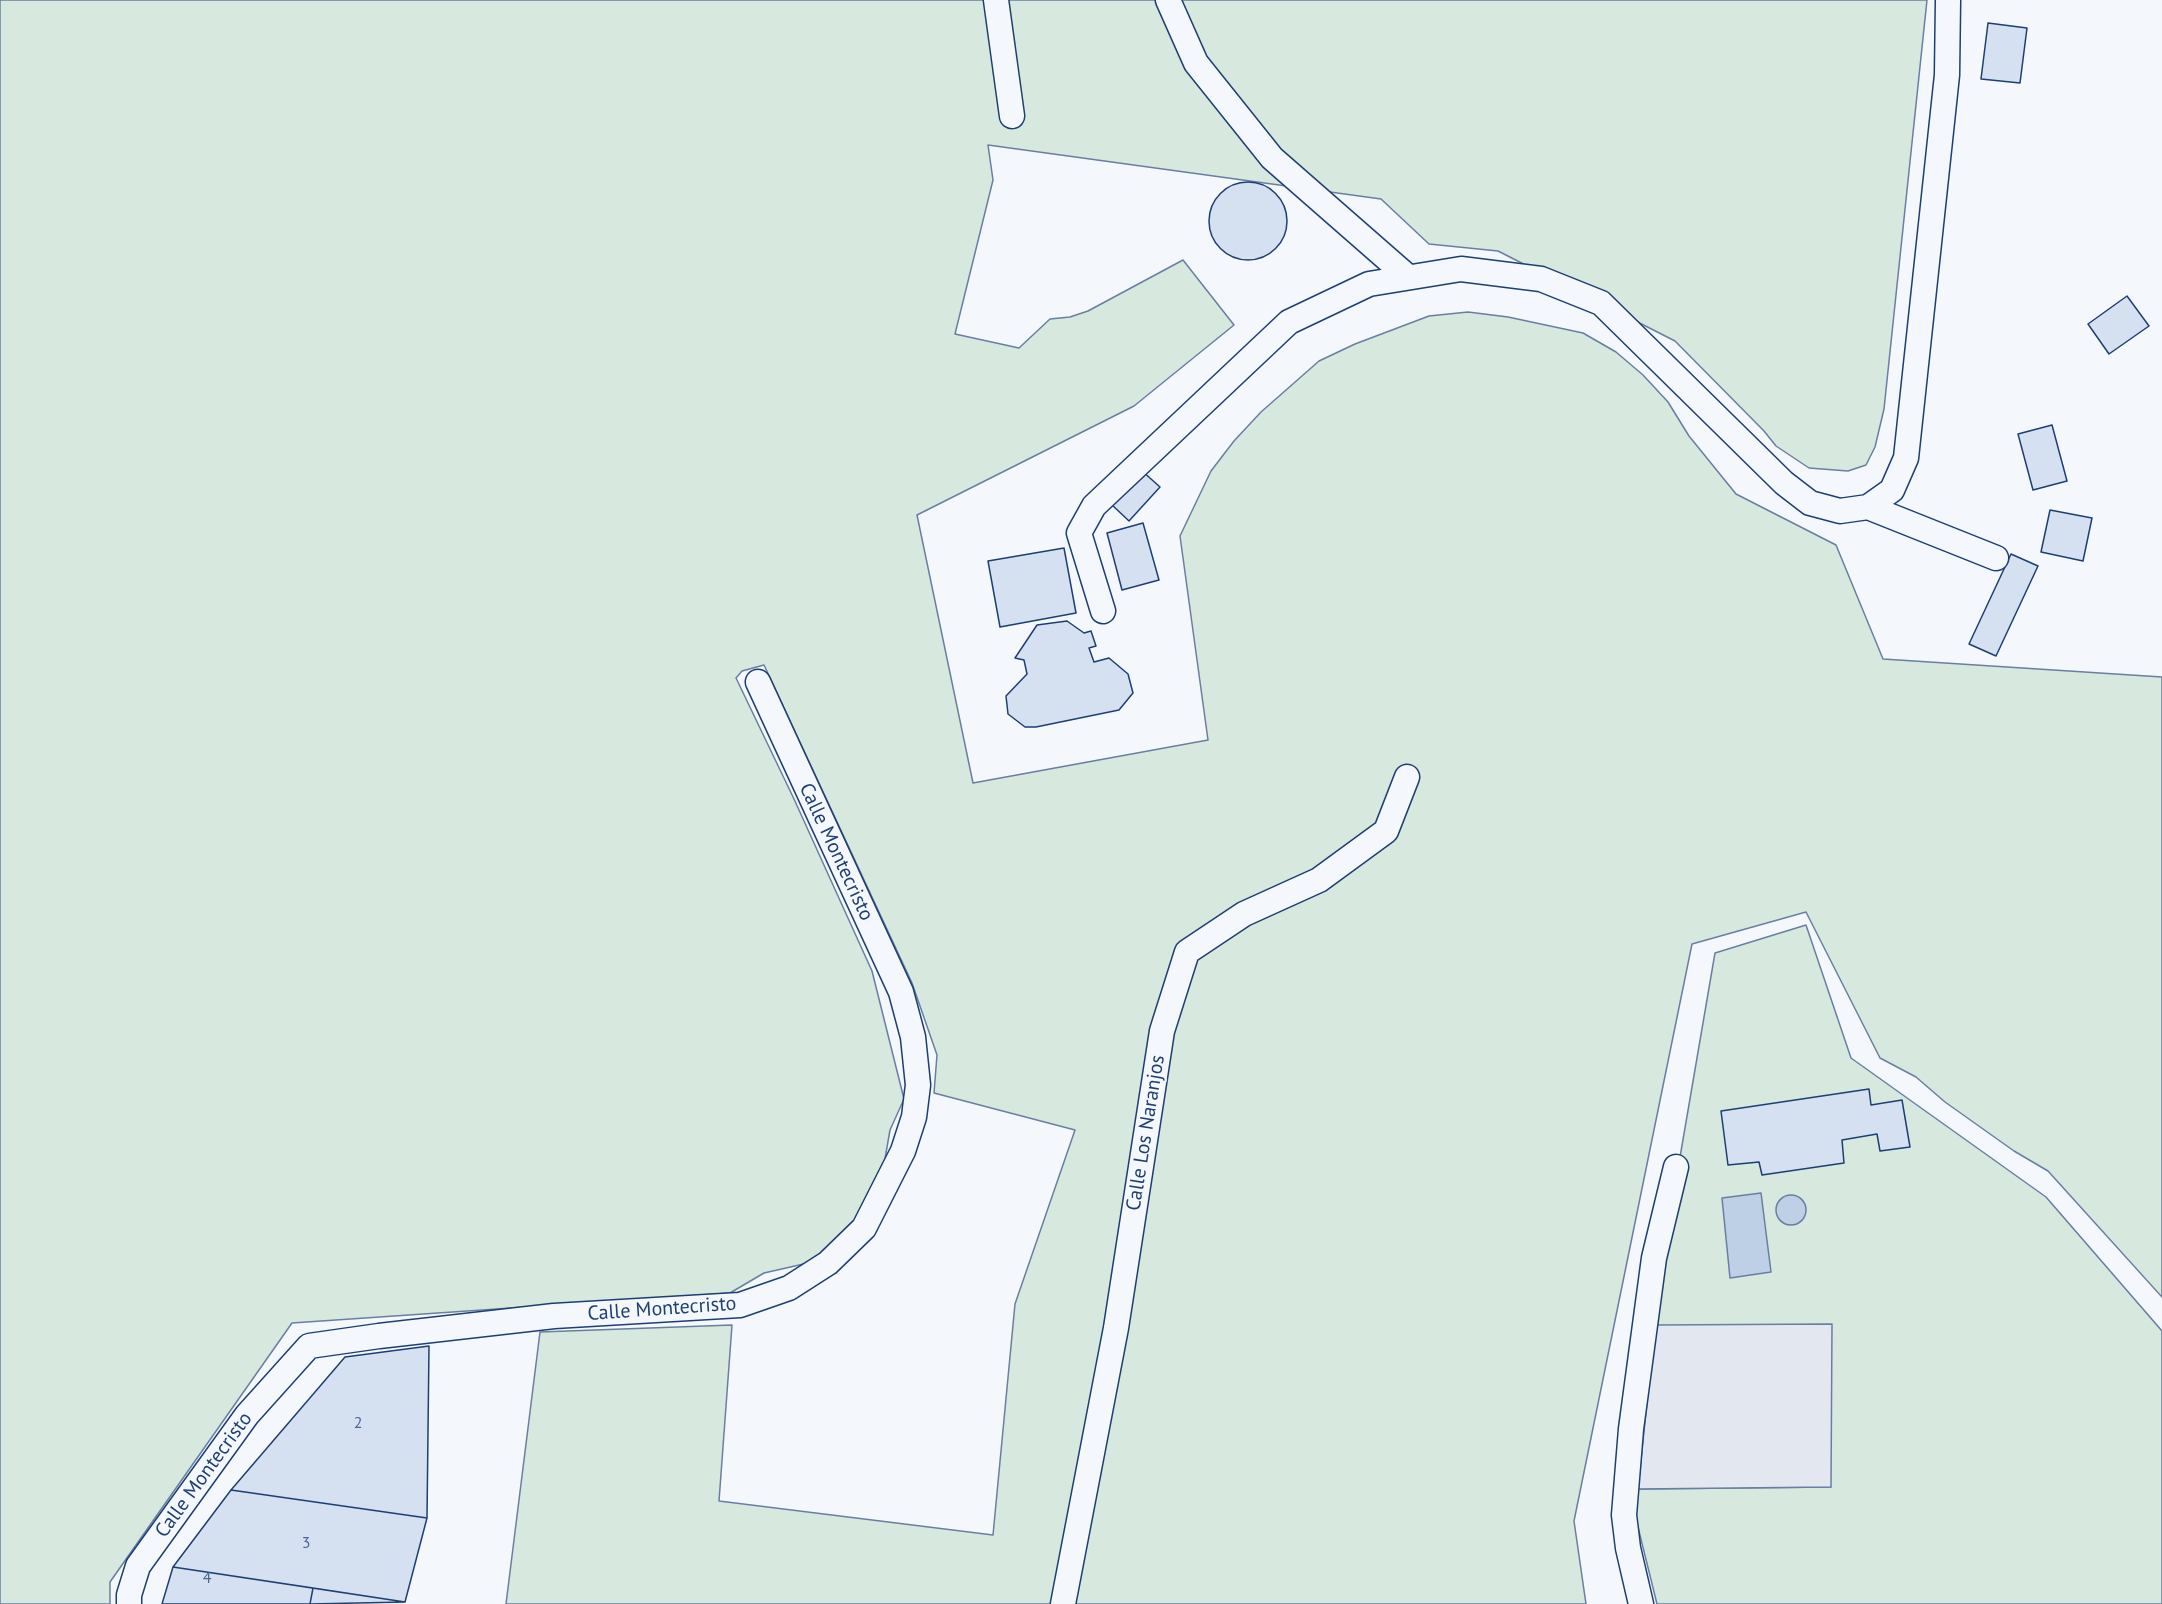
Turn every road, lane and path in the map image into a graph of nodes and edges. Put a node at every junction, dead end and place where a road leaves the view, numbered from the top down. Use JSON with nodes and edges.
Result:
{"nodes":[{"id":1,"x":996,"y":0,"type":"edge"},
{"id":2,"x":1168,"y":0,"type":"edge"},
{"id":3,"x":1948,"y":0,"type":"edge"},
{"id":4,"x":1012,"y":116,"type":"dead end"},
{"id":5,"x":1408,"y":277,"type":"junction"},
{"id":6,"x":1868,"y":507,"type":"junction"},
{"id":7,"x":1996,"y":558,"type":"dead end"},
{"id":8,"x":1103,"y":611,"type":"dead end"},
{"id":9,"x":758,"y":681,"type":"dead end"},
{"id":10,"x":1407,"y":777,"type":"dead end"},
{"id":11,"x":1676,"y":1167,"type":"dead end"},
{"id":12,"x":129,"y":1604,"type":"edge"},
{"id":13,"x":1063,"y":1604,"type":"edge"},
{"id":14,"x":1641,"y":1604,"type":"edge"}],
"edges":[{"from":1,"to":4,"type":"street"},
{"from":2,"to":5,"type":"street"},
{"from":3,"to":6,"type":"street"},
{"from":5,"to":6,"type":"street"},
{"from":5,"to":8,"type":"street"},
{"from":6,"to":7,"type":"street"},
{"from":9,"to":12,"type":"street","name":"Calle Montecristo"},
{"from":10,"to":13,"type":"street","name":"Calle Los Naranjos"},
{"from":11,"to":14,"type":"street"}]}
